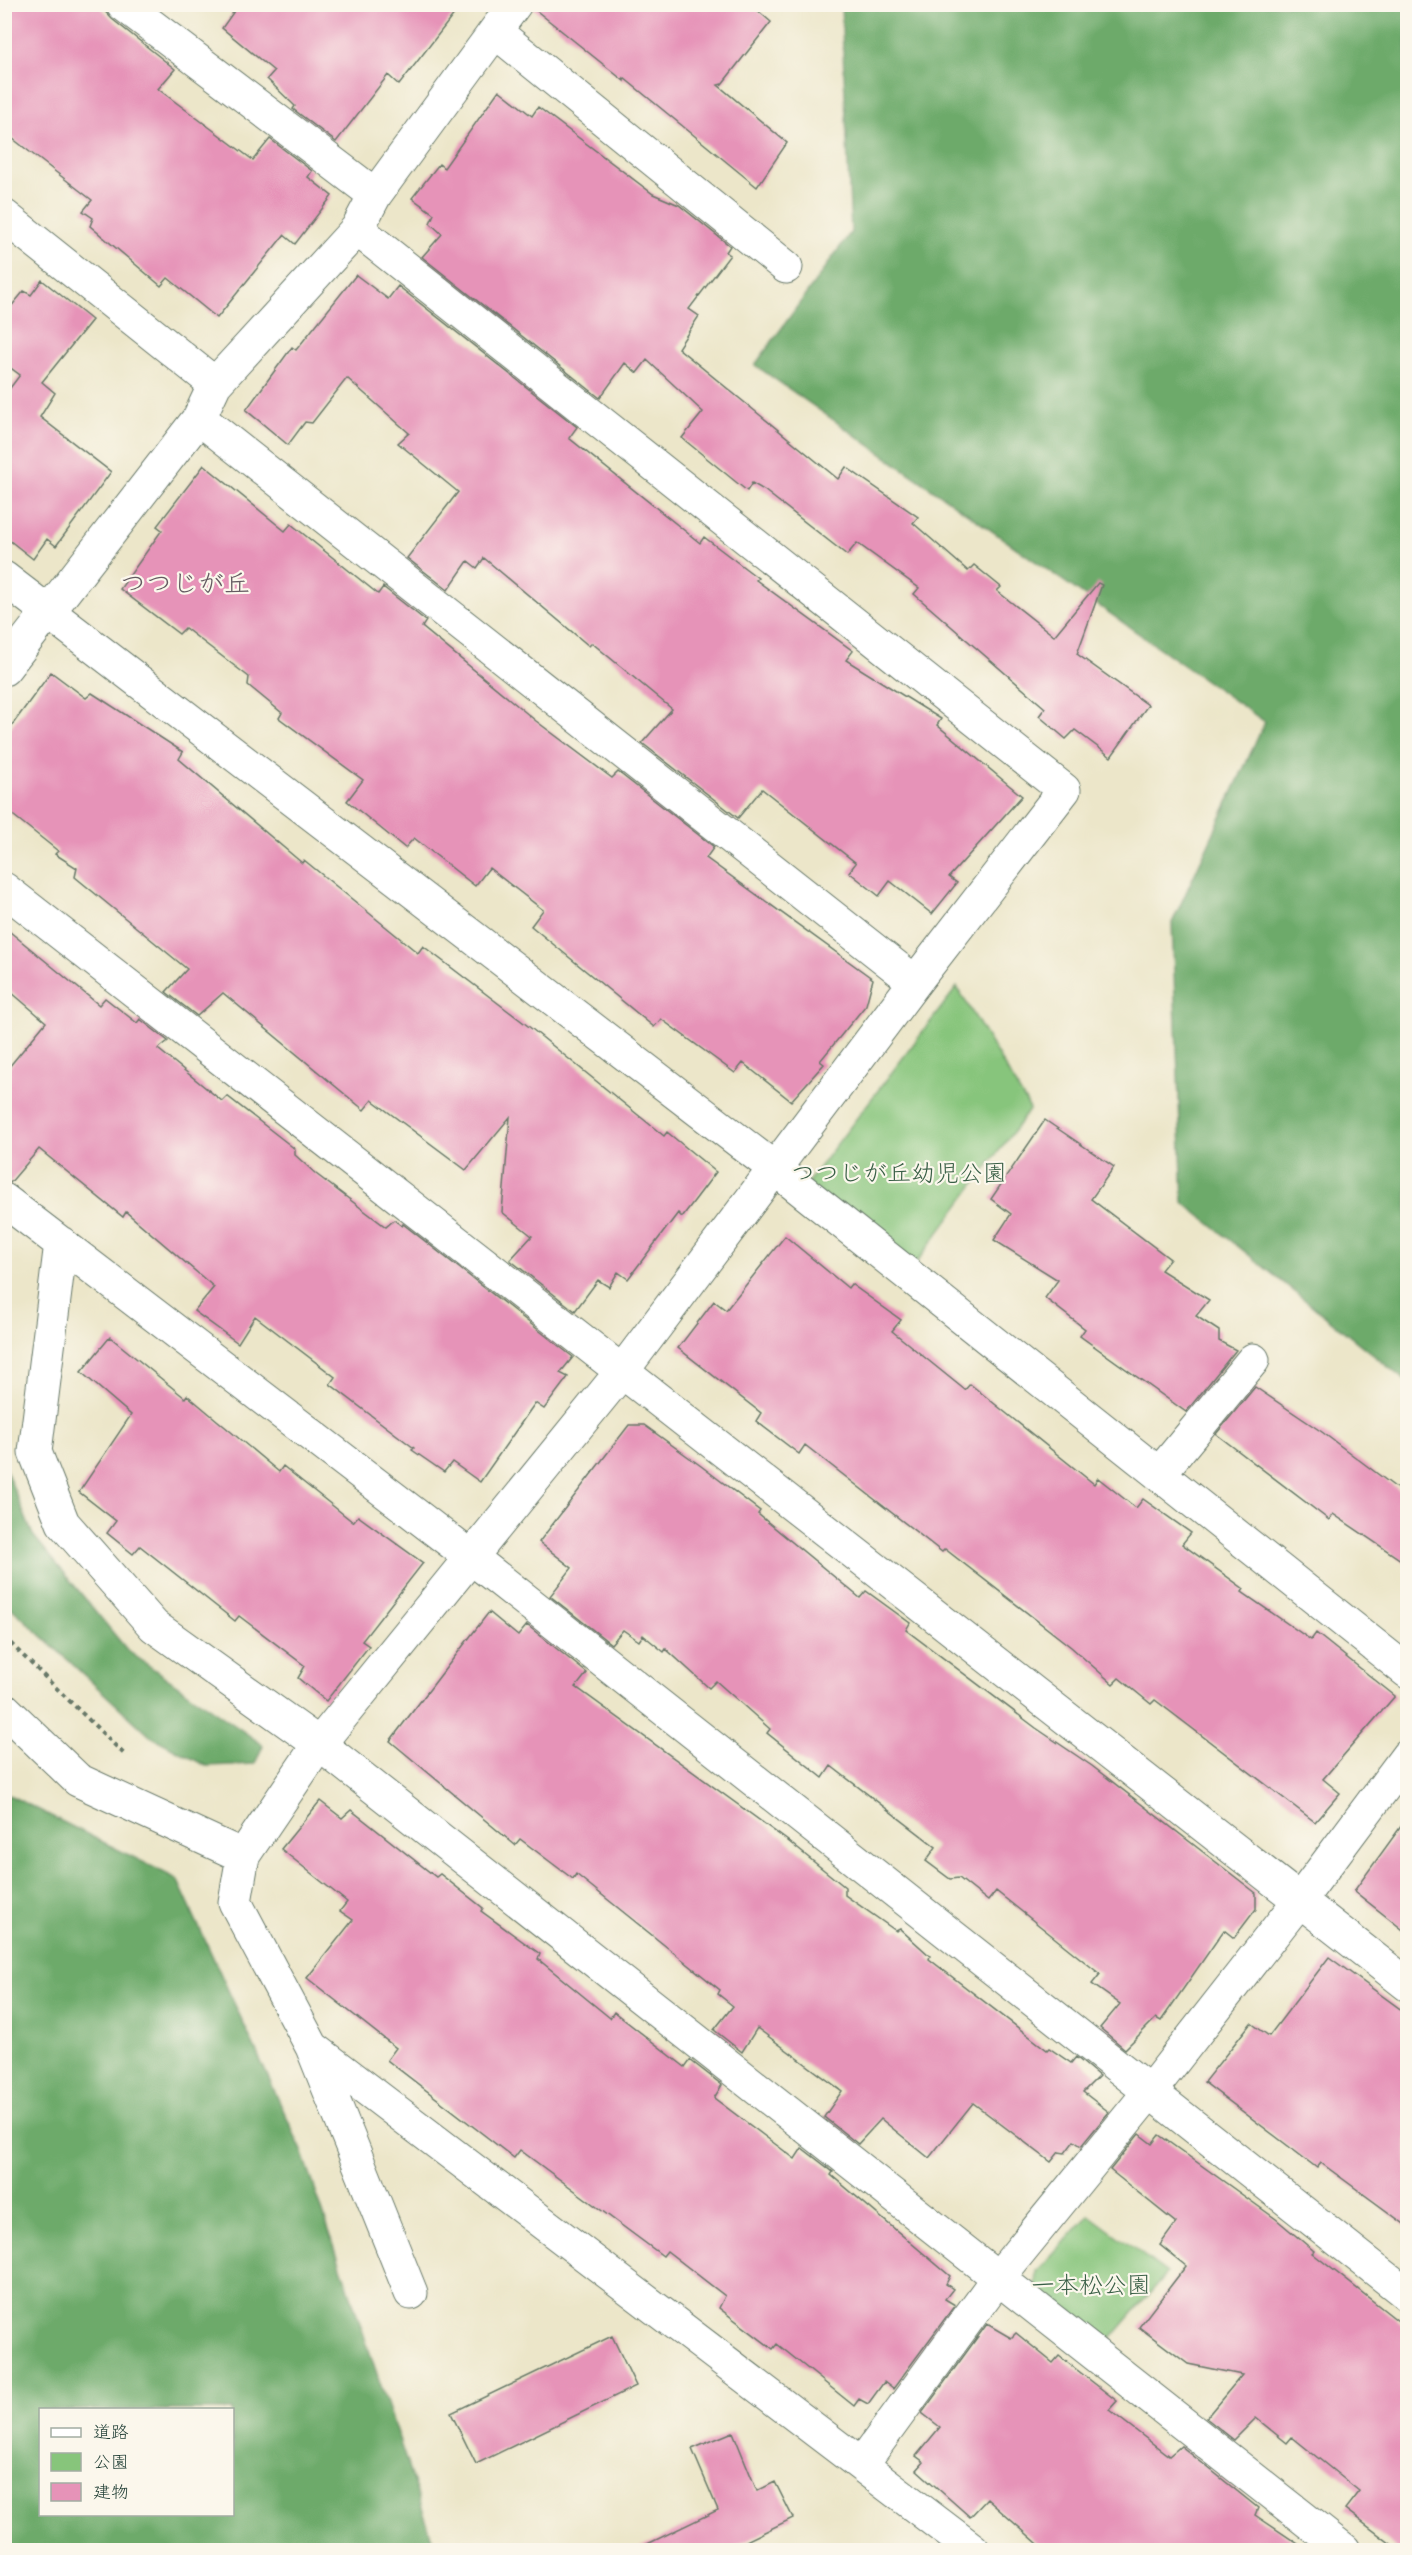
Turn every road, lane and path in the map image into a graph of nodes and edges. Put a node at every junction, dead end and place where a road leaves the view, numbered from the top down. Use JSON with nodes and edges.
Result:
{"nodes":[{"id":1,"x":123,"y":4,"type":"edge"},
{"id":2,"x":515,"y":4,"type":"edge"},
{"id":3,"x":497,"y":33,"type":"junction"},
{"id":4,"x":375,"y":195,"type":"junction"},
{"id":5,"x":4,"y":216,"type":"edge"},
{"id":6,"x":357,"y":229,"type":"junction"},
{"id":7,"x":786,"y":267,"type":"dead end"},
{"id":8,"x":215,"y":384,"type":"junction"},
{"id":9,"x":199,"y":418,"type":"junction"},
{"id":10,"x":4,"y":578,"type":"edge"},
{"id":11,"x":49,"y":613,"type":"junction"},
{"id":12,"x":4,"y":669,"type":"edge"},
{"id":13,"x":4,"y":889,"type":"edge"},
{"id":14,"x":915,"y":982,"type":"junction"},
{"id":15,"x":774,"y":1168,"type":"junction"},
{"id":16,"x":4,"y":1200,"type":"edge"},
{"id":17,"x":61,"y":1243,"type":"junction"},
{"id":18,"x":1252,"y":1360,"type":"dead end"},
{"id":19,"x":623,"y":1370,"type":"junction"},
{"id":20,"x":1159,"y":1474,"type":"junction"},
{"id":21,"x":472,"y":1558,"type":"junction"},
{"id":22,"x":4,"y":1637,"type":"edge"},
{"id":23,"x":1407,"y":1672,"type":"edge"},
{"id":24,"x":4,"y":1709,"type":"edge"},
{"id":25,"x":320,"y":1744,"type":"junction"},
{"id":26,"x":1407,"y":1755,"type":"edge"},
{"id":27,"x":132,"y":1762,"type":"dead end"},
{"id":28,"x":243,"y":1856,"type":"junction"},
{"id":29,"x":1299,"y":1901,"type":"junction"},
{"id":30,"x":1407,"y":1985,"type":"edge"},
{"id":31,"x":312,"y":2047,"type":"junction"},
{"id":32,"x":1151,"y":2090,"type":"junction"},
{"id":33,"x":997,"y":2279,"type":"junction"},
{"id":34,"x":411,"y":2293,"type":"dead end"},
{"id":35,"x":1407,"y":2295,"type":"edge"},
{"id":36,"x":862,"y":2464,"type":"junction"},
{"id":37,"x":973,"y":2550,"type":"edge"},
{"id":38,"x":1344,"y":2550,"type":"edge"}],
"edges":[{"from":1,"to":4,"type":"street"},
{"from":2,"to":3,"type":"street"},
{"from":3,"to":4,"type":"street"},
{"from":3,"to":7,"type":"street"},
{"from":4,"to":6,"type":"street"},
{"from":5,"to":8,"type":"street"},
{"from":6,"to":8,"type":"street"},
{"from":6,"to":14,"type":"street"},
{"from":8,"to":9,"type":"street"},
{"from":9,"to":11,"type":"street"},
{"from":9,"to":14,"type":"street"},
{"from":10,"to":11,"type":"street"},
{"from":11,"to":12,"type":"street"},
{"from":11,"to":15,"type":"street"},
{"from":13,"to":19,"type":"street"},
{"from":14,"to":15,"type":"street"},
{"from":15,"to":19,"type":"street"},
{"from":15,"to":20,"type":"street"},
{"from":16,"to":17,"type":"street"},
{"from":17,"to":21,"type":"street"},
{"from":17,"to":25,"type":"street"},
{"from":18,"to":20,"type":"street"},
{"from":19,"to":21,"type":"street"},
{"from":19,"to":29,"type":"street"},
{"from":20,"to":23,"type":"street"},
{"from":21,"to":25,"type":"street"},
{"from":21,"to":32,"type":"street"},
{"from":22,"to":27,"type":"path"},
{"from":24,"to":28,"type":"street"},
{"from":25,"to":28,"type":"street"},
{"from":25,"to":33,"type":"street"},
{"from":26,"to":29,"type":"street"},
{"from":28,"to":31,"type":"street"},
{"from":29,"to":30,"type":"street"},
{"from":29,"to":32,"type":"street"},
{"from":31,"to":34,"type":"street"},
{"from":31,"to":36,"type":"street"},
{"from":32,"to":33,"type":"street"},
{"from":32,"to":35,"type":"street"},
{"from":33,"to":36,"type":"street"},
{"from":33,"to":38,"type":"street"},
{"from":36,"to":37,"type":"street"}]}
